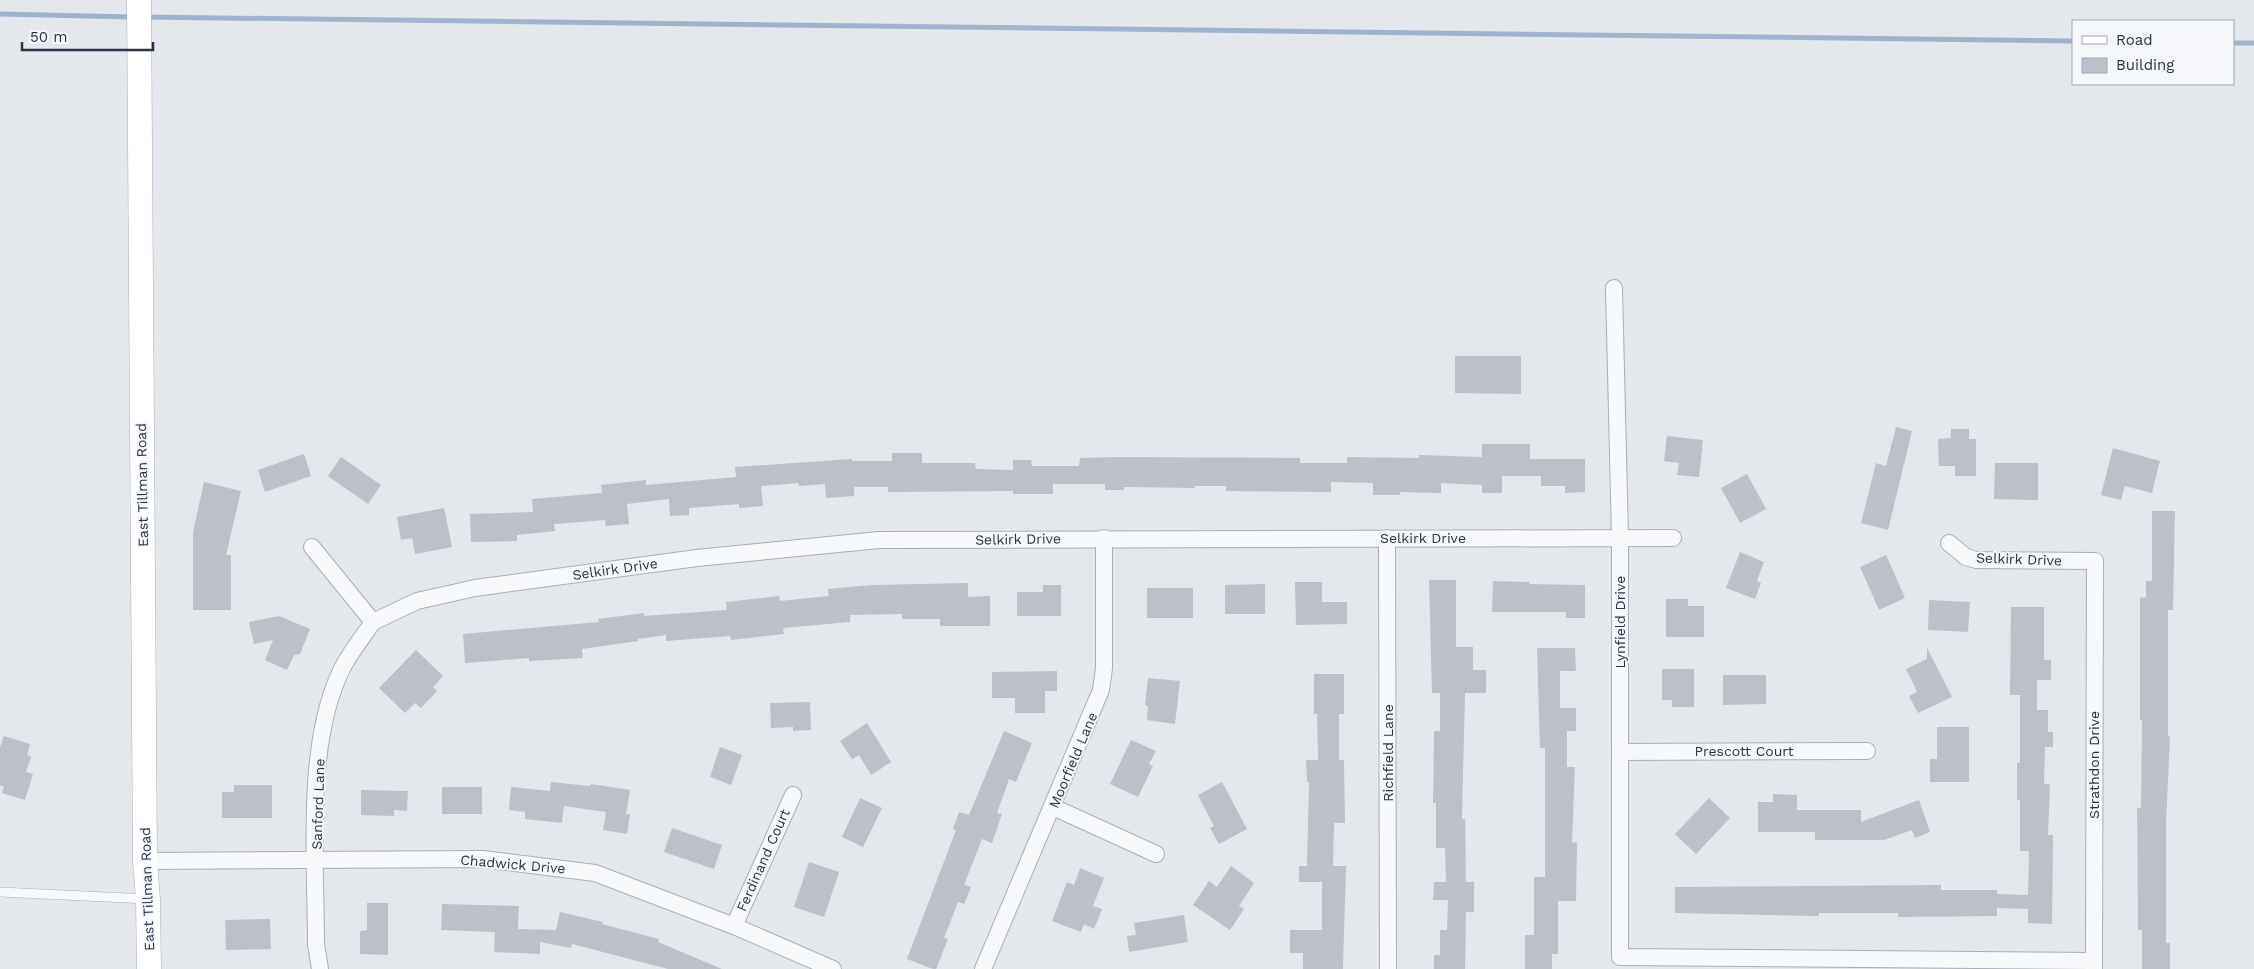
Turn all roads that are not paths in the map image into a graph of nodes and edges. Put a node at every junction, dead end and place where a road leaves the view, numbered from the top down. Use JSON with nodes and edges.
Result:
{"nodes":[{"id":1,"x":139,"y":0,"type":"edge"},
{"id":2,"x":1614,"y":288,"type":"dead end"},
{"id":3,"x":1104,"y":538,"type":"junction"},
{"id":4,"x":1388,"y":538,"type":"junction"},
{"id":5,"x":1620,"y":538,"type":"junction"},
{"id":6,"x":1673,"y":538,"type":"dead end"},
{"id":7,"x":1949,"y":543,"type":"dead end"},
{"id":8,"x":312,"y":547,"type":"dead end"},
{"id":9,"x":2095,"y":561,"type":"joint"},
{"id":10,"x":373,"y":622,"type":"junction"},
{"id":11,"x":1868,"y":751,"type":"dead end"},
{"id":12,"x":1620,"y":752,"type":"junction"},
{"id":13,"x":793,"y":795,"type":"dead end"},
{"id":14,"x":1053,"y":807,"type":"junction"},
{"id":15,"x":1156,"y":854,"type":"dead end"},
{"id":16,"x":316,"y":860,"type":"junction"},
{"id":17,"x":145,"y":861,"type":"junction"},
{"id":18,"x":0,"y":892,"type":"edge"},
{"id":19,"x":148,"y":899,"type":"junction"},
{"id":20,"x":734,"y":926,"type":"junction"},
{"id":21,"x":2094,"y":965,"type":"edge"},
{"id":22,"x":149,"y":969,"type":"edge"},
{"id":23,"x":320,"y":969,"type":"edge"},
{"id":24,"x":832,"y":969,"type":"edge"},
{"id":25,"x":983,"y":969,"type":"edge"},
{"id":26,"x":1388,"y":969,"type":"edge"}],
"edges":[{"from":1,"to":17,"type":"main road","name":"East Tillman Road"},
{"from":2,"to":5,"type":"street","name":"Lynfield Drive"},
{"from":3,"to":4,"type":"street","name":"Selkirk Drive"},
{"from":3,"to":10,"type":"street","name":"Selkirk Drive"},
{"from":3,"to":14,"type":"street","name":"Moorfield Lane"},
{"from":4,"to":5,"type":"street","name":"Selkirk Drive"},
{"from":4,"to":26,"type":"street","name":"Richfield Lane"},
{"from":5,"to":6,"type":"street","name":"Selkirk Drive"},
{"from":5,"to":12,"type":"street","name":"Lynfield Drive"},
{"from":7,"to":9,"type":"street","name":"Selkirk Drive"},
{"from":8,"to":10,"type":"street"},
{"from":9,"to":21,"type":"street","name":"Strathdon Drive"},
{"from":10,"to":16,"type":"street","name":"Sanford Lane"},
{"from":11,"to":12,"type":"street","name":"Prescott Court"},
{"from":12,"to":21,"type":"street","name":"Lynfield Drive"},
{"from":13,"to":20,"type":"street","name":"Ferdinand Court"},
{"from":14,"to":15,"type":"street"},
{"from":14,"to":25,"type":"street","name":"Moorfield Lane"},
{"from":16,"to":17,"type":"street","name":"Chadwick Drive"},
{"from":16,"to":20,"type":"street","name":"Chadwick Drive"},
{"from":16,"to":23,"type":"street","name":"Sanford Lane"},
{"from":17,"to":19,"type":"main road","name":"East Tillman Road"},
{"from":18,"to":19,"type":"lane"},
{"from":19,"to":22,"type":"main road","name":"East Tillman Road"},
{"from":20,"to":24,"type":"street","name":"Chadwick Drive"}]}
